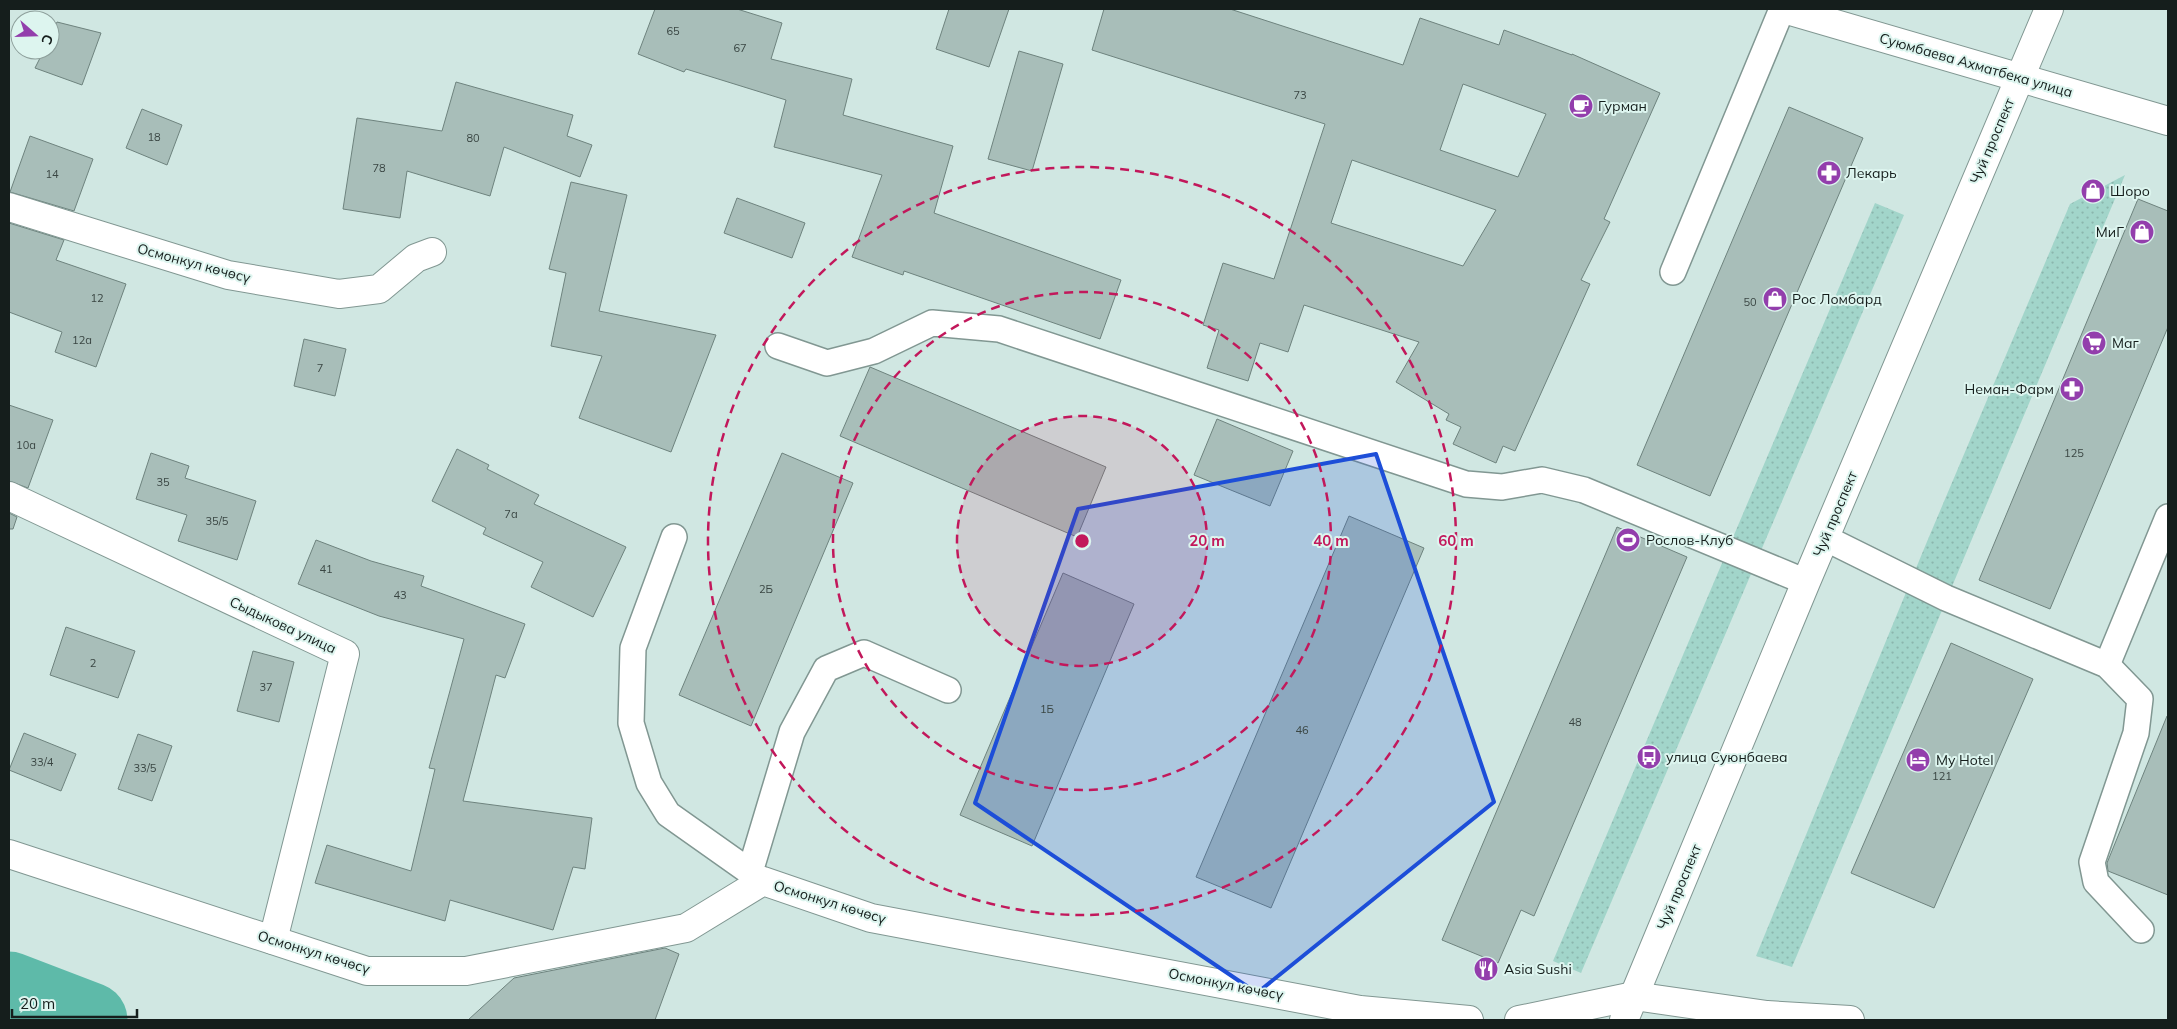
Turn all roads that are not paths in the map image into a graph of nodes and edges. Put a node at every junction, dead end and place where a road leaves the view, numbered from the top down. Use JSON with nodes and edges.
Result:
{"nodes":[{"id":1,"x":1783,"y":9,"type":"edge"},
{"id":2,"x":2049,"y":9,"type":"edge"},
{"id":3,"x":2019,"y":78,"type":"junction"},
{"id":4,"x":2168,"y":121,"type":"edge"},
{"id":5,"x":9,"y":207,"type":"edge"},
{"id":6,"x":432,"y":252,"type":"dead end"},
{"id":7,"x":1673,"y":272,"type":"dead end"},
{"id":8,"x":778,"y":346,"type":"dead end"},
{"id":9,"x":9,"y":496,"type":"edge"},
{"id":10,"x":2168,"y":518,"type":"edge"},
{"id":11,"x":674,"y":537,"type":"dead end"},
{"id":12,"x":1825,"y":538,"type":"junction"},
{"id":13,"x":1806,"y":582,"type":"junction"},
{"id":14,"x":2107,"y":665,"type":"junction"},
{"id":15,"x":948,"y":690,"type":"dead end"},
{"id":16,"x":9,"y":854,"type":"edge"},
{"id":17,"x":756,"y":876,"type":"junction"},
{"id":18,"x":2141,"y":930,"type":"dead end"},
{"id":19,"x":273,"y":940,"type":"junction"},
{"id":20,"x":1629,"y":1008,"type":"edge"},
{"id":21,"x":1469,"y":1020,"type":"edge"},
{"id":22,"x":1518,"y":1020,"type":"edge"},
{"id":23,"x":1850,"y":1020,"type":"edge"}],
"edges":[{"from":1,"to":3,"type":"street","name":"Суюмбаева Ахматбека улица"},
{"from":1,"to":7,"type":"lane"},
{"from":2,"to":3,"type":"street","name":"Чуй проспект"},
{"from":3,"to":4,"type":"street","name":"Суюмбаева Ахматбека улица"},
{"from":3,"to":12,"type":"street","name":"Чуй проспект"},
{"from":5,"to":6,"type":"street","name":"Осмонкул көчөсү"},
{"from":8,"to":13,"type":"lane"},
{"from":9,"to":19,"type":"street","name":"Сыдыкова улица"},
{"from":10,"to":14,"type":"lane"},
{"from":11,"to":17,"type":"lane"},
{"from":12,"to":13,"type":"street","name":"Чуй проспект"},
{"from":12,"to":14,"type":"lane"},
{"from":13,"to":20,"type":"street","name":"Чуй проспект"},
{"from":14,"to":18,"type":"lane"},
{"from":15,"to":17,"type":"lane"},
{"from":16,"to":19,"type":"street","name":"Осмонкул көчөсү"},
{"from":17,"to":19,"type":"street","name":"Осмонкул көчөсү"},
{"from":17,"to":21,"type":"street","name":"Осмонкул көчөсү"},
{"from":20,"to":22,"type":"street"},
{"from":20,"to":23,"type":"street"}]}
